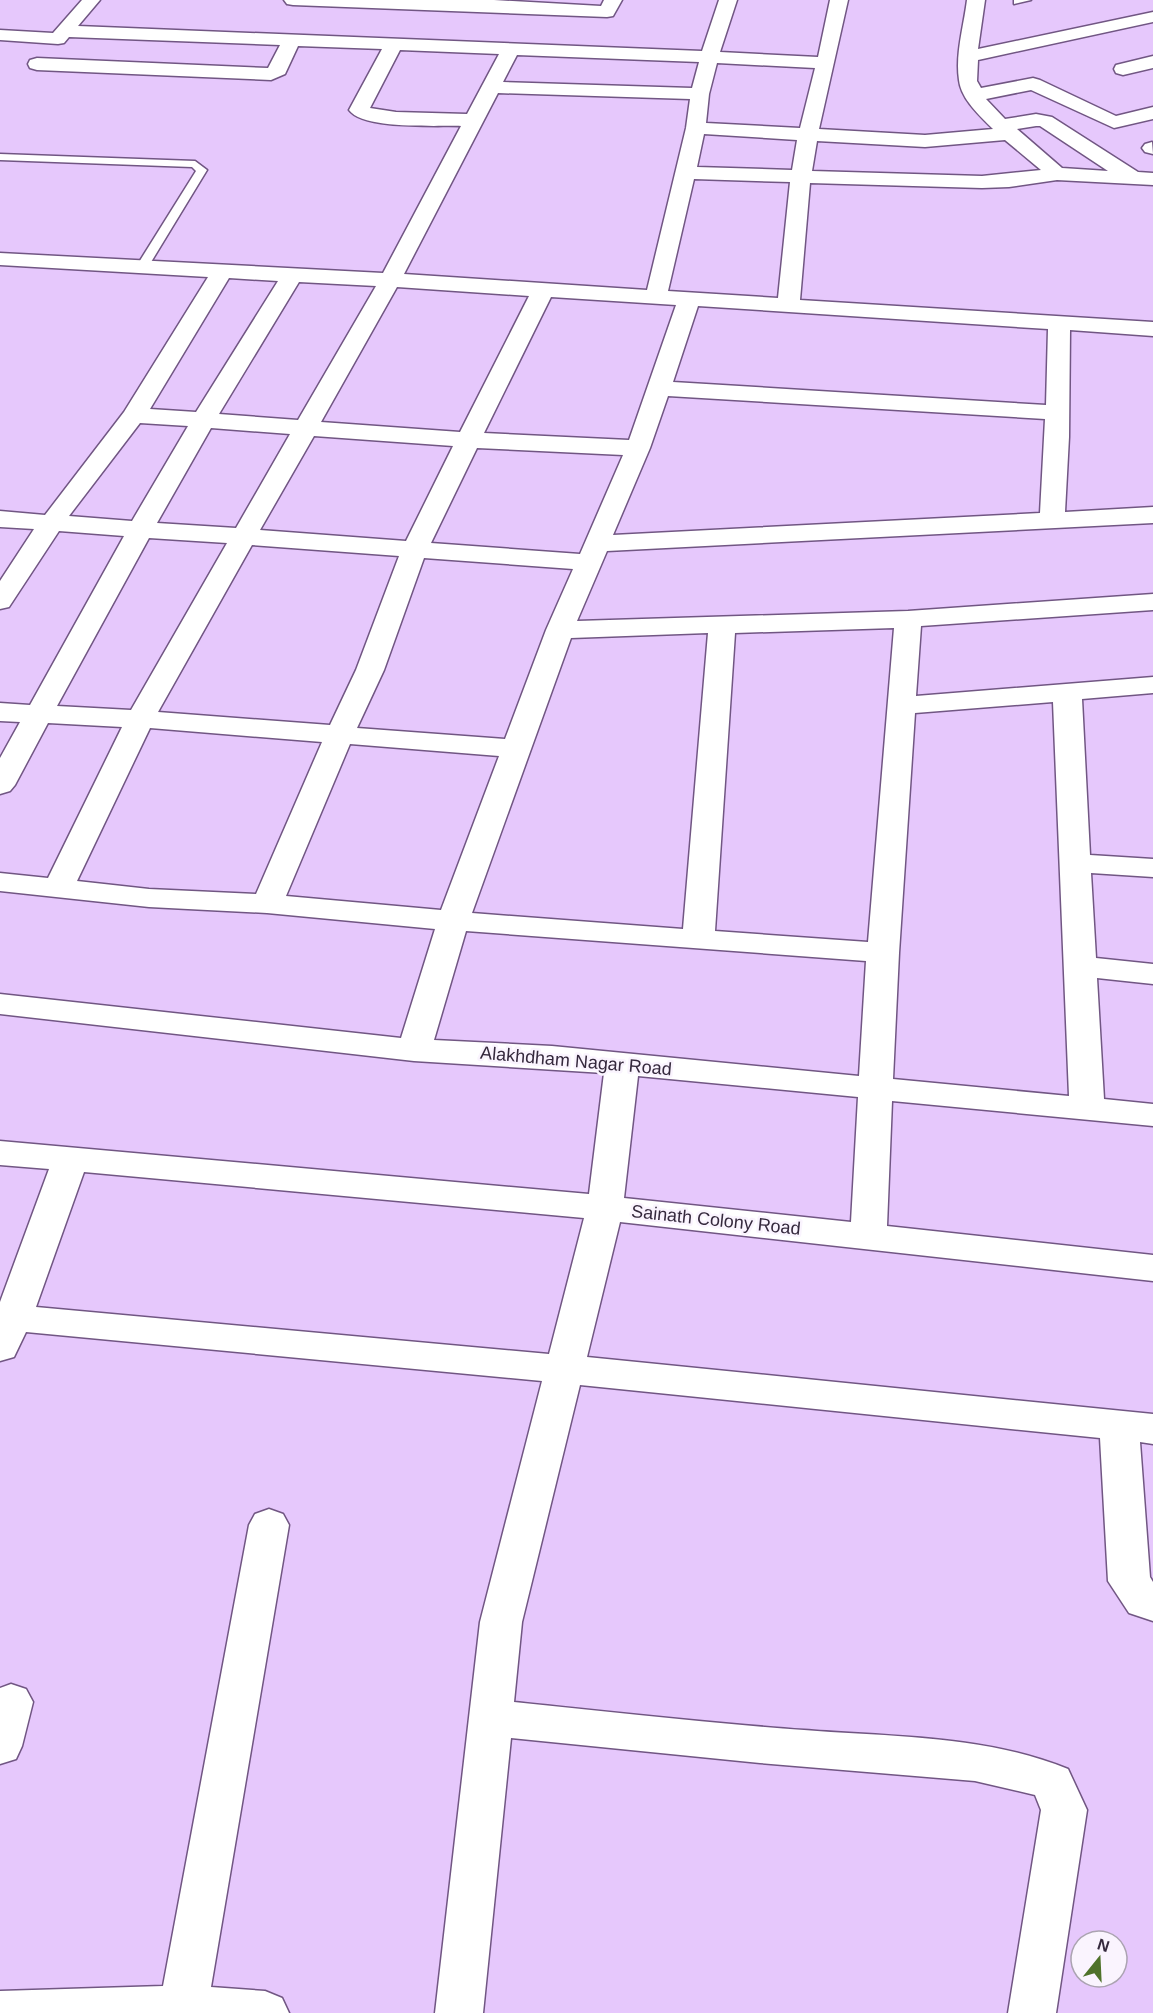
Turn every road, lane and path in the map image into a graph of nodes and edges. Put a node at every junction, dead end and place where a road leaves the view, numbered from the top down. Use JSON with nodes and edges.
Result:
{"nodes":[{"id":1,"x":91,"y":0,"type":"edge"},
{"id":2,"x":293,"y":0,"type":"edge"},
{"id":3,"x":728,"y":0,"type":"edge"},
{"id":4,"x":839,"y":0,"type":"edge"},
{"id":5,"x":976,"y":0,"type":"edge"},
{"id":6,"x":360,"y":2,"type":"edge"},
{"id":7,"x":483,"y":3,"type":"edge"},
{"id":8,"x":610,"y":6,"type":"edge"},
{"id":9,"x":1153,"y":17,"type":"edge"},
{"id":10,"x":0,"y":35,"type":"edge"},
{"id":11,"x":61,"y":35,"type":"junction"},
{"id":12,"x":292,"y":40,"type":"junction"},
{"id":13,"x":394,"y":44,"type":"junction"},
{"id":14,"x":511,"y":49,"type":"junction"},
{"id":15,"x":593,"y":52,"type":"junction"},
{"id":16,"x":969,"y":56,"type":"junction"},
{"id":17,"x":709,"y":57,"type":"junction"},
{"id":18,"x":1153,"y":62,"type":"edge"},
{"id":19,"x":826,"y":63,"type":"junction"},
{"id":20,"x":38,"y":64,"type":"junction"},
{"id":21,"x":1123,"y":69,"type":"dead end"},
{"id":22,"x":23,"y":80,"type":"dead end"},
{"id":23,"x":491,"y":87,"type":"junction"},
{"id":24,"x":700,"y":94,"type":"junction"},
{"id":25,"x":975,"y":95,"type":"junction"},
{"id":26,"x":1153,"y":113,"type":"edge"},
{"id":27,"x":474,"y":120,"type":"junction"},
{"id":28,"x":696,"y":128,"type":"junction"},
{"id":29,"x":1005,"y":129,"type":"junction"},
{"id":30,"x":808,"y":133,"type":"junction"},
{"id":31,"x":0,"y":157,"type":"edge"},
{"id":32,"x":685,"y":173,"type":"junction"},
{"id":33,"x":1057,"y":174,"type":"junction"},
{"id":34,"x":802,"y":177,"type":"junction"},
{"id":35,"x":1143,"y":178,"type":"edge"},
{"id":36,"x":0,"y":259,"type":"edge"},
{"id":37,"x":142,"y":267,"type":"junction"},
{"id":38,"x":222,"y":272,"type":"junction"},
{"id":39,"x":293,"y":274,"type":"junction"},
{"id":40,"x":390,"y":280,"type":"junction"},
{"id":41,"x":543,"y":290,"type":"junction"},
{"id":42,"x":656,"y":297,"type":"junction"},
{"id":43,"x":689,"y":300,"type":"junction"},
{"id":44,"x":788,"y":306,"type":"junction"},
{"id":45,"x":1059,"y":323,"type":"junction"},
{"id":46,"x":1153,"y":329,"type":"edge"},
{"id":47,"x":658,"y":388,"type":"junction"},
{"id":48,"x":1057,"y":413,"type":"junction"},
{"id":49,"x":134,"y":414,"type":"junction"},
{"id":50,"x":204,"y":419,"type":"junction"},
{"id":51,"x":305,"y":428,"type":"junction"},
{"id":52,"x":470,"y":440,"type":"junction"},
{"id":53,"x":638,"y":448,"type":"junction"},
{"id":54,"x":1153,"y":515,"type":"edge"},
{"id":55,"x":0,"y":519,"type":"edge"},
{"id":56,"x":1052,"y":520,"type":"junction"},
{"id":57,"x":52,"y":522,"type":"junction"},
{"id":58,"x":141,"y":528,"type":"junction"},
{"id":59,"x":246,"y":535,"type":"junction"},
{"id":60,"x":415,"y":549,"type":"junction"},
{"id":61,"x":592,"y":553,"type":"junction"},
{"id":62,"x":0,"y":601,"type":"edge"},
{"id":63,"x":1153,"y":602,"type":"edge"},
{"id":64,"x":908,"y":619,"type":"junction"},
{"id":65,"x":722,"y":625,"type":"junction"},
{"id":66,"x":560,"y":630,"type":"junction"},
{"id":67,"x":1153,"y":685,"type":"edge"},
{"id":68,"x":1067,"y":691,"type":"junction"},
{"id":69,"x":902,"y":706,"type":"junction"},
{"id":70,"x":0,"y":711,"type":"edge"},
{"id":71,"x":39,"y":715,"type":"junction"},
{"id":72,"x":140,"y":719,"type":"junction"},
{"id":73,"x":339,"y":736,"type":"junction"},
{"id":74,"x":518,"y":749,"type":"junction"},
{"id":75,"x":0,"y":785,"type":"edge"},
{"id":76,"x":1075,"y":863,"type":"junction"},
{"id":77,"x":1153,"y":868,"type":"edge"},
{"id":78,"x":0,"y":882,"type":"edge"},
{"id":79,"x":59,"y":887,"type":"junction"},
{"id":80,"x":267,"y":904,"type":"junction"},
{"id":81,"x":453,"y":921,"type":"junction"},
{"id":82,"x":698,"y":939,"type":"junction"},
{"id":83,"x":883,"y":953,"type":"junction"},
{"id":84,"x":1080,"y":966,"type":"junction"},
{"id":85,"x":1153,"y":974,"type":"edge"},
{"id":86,"x":0,"y":1004,"type":"edge"},
{"id":87,"x":414,"y":1050,"type":"junction"},
{"id":88,"x":622,"y":1064,"type":"junction"},
{"id":89,"x":876,"y":1088,"type":"junction"},
{"id":90,"x":1086,"y":1108,"type":"junction"},
{"id":91,"x":1153,"y":1115,"type":"edge"},
{"id":92,"x":0,"y":1153,"type":"edge"},
{"id":93,"x":71,"y":1158,"type":"junction"},
{"id":94,"x":605,"y":1208,"type":"junction"},
{"id":95,"x":868,"y":1236,"type":"junction"},
{"id":96,"x":1153,"y":1268,"type":"edge"},
{"id":97,"x":6,"y":1333,"type":"edge"},
{"id":98,"x":564,"y":1369,"type":"junction"},
{"id":99,"x":1136,"y":1427,"type":"edge"},
{"id":100,"x":269,"y":1525,"type":"dead end"},
{"id":101,"x":1153,"y":1604,"type":"edge"},
{"id":102,"x":11,"y":1702,"type":"dead end"},
{"id":103,"x":491,"y":1718,"type":"junction"},
{"id":104,"x":0,"y":1746,"type":"edge"},
{"id":105,"x":183,"y":2007,"type":"junction"},
{"id":106,"x":0,"y":2013,"type":"edge"},
{"id":107,"x":265,"y":2013,"type":"edge"},
{"id":108,"x":459,"y":2013,"type":"edge"},
{"id":109,"x":1032,"y":2013,"type":"edge"}],
"edges":[{"from":1,"to":11,"type":"street"},
{"from":2,"to":6,"type":"street"},
{"from":3,"to":17,"type":"street"},
{"from":4,"to":19,"type":"street"},
{"from":5,"to":16,"type":"street"},
{"from":6,"to":7,"type":"street"},
{"from":7,"to":8,"type":"street"},
{"from":8,"to":15,"type":"street"},
{"from":9,"to":16,"type":"street"},
{"from":10,"to":11,"type":"street"},
{"from":11,"to":12,"type":"street"},
{"from":11,"to":20,"type":"street"},
{"from":12,"to":13,"type":"street"},
{"from":12,"to":20,"type":"street"},
{"from":13,"to":14,"type":"street"},
{"from":13,"to":27,"type":"street"},
{"from":14,"to":15,"type":"street"},
{"from":14,"to":23,"type":"street"},
{"from":15,"to":17,"type":"street"},
{"from":16,"to":25,"type":"street"},
{"from":17,"to":19,"type":"street"},
{"from":17,"to":24,"type":"street"},
{"from":18,"to":21,"type":"street"},
{"from":19,"to":30,"type":"street"},
{"from":20,"to":22,"type":"street"},
{"from":23,"to":24,"type":"street"},
{"from":23,"to":27,"type":"street"},
{"from":24,"to":28,"type":"street"},
{"from":25,"to":26,"type":"street"},
{"from":25,"to":29,"type":"street"},
{"from":27,"to":40,"type":"street"},
{"from":28,"to":30,"type":"street"},
{"from":28,"to":32,"type":"street"},
{"from":29,"to":30,"type":"street"},
{"from":29,"to":33,"type":"street"},
{"from":29,"to":35,"type":"street"},
{"from":30,"to":34,"type":"street"},
{"from":31,"to":37,"type":"lane"},
{"from":32,"to":34,"type":"street"},
{"from":32,"to":42,"type":"street"},
{"from":33,"to":34,"type":"street"},
{"from":33,"to":35,"type":"street"},
{"from":34,"to":44,"type":"street"},
{"from":36,"to":37,"type":"street"},
{"from":37,"to":38,"type":"street"},
{"from":38,"to":39,"type":"street"},
{"from":38,"to":49,"type":"street"},
{"from":39,"to":40,"type":"street"},
{"from":39,"to":50,"type":"street"},
{"from":40,"to":41,"type":"street"},
{"from":40,"to":51,"type":"street"},
{"from":41,"to":42,"type":"street"},
{"from":41,"to":52,"type":"street"},
{"from":42,"to":43,"type":"street"},
{"from":43,"to":44,"type":"street"},
{"from":43,"to":47,"type":"street"},
{"from":44,"to":45,"type":"street"},
{"from":45,"to":46,"type":"street"},
{"from":45,"to":48,"type":"street"},
{"from":47,"to":48,"type":"street"},
{"from":47,"to":53,"type":"street"},
{"from":48,"to":56,"type":"street"},
{"from":49,"to":50,"type":"street"},
{"from":49,"to":57,"type":"street"},
{"from":50,"to":51,"type":"street"},
{"from":50,"to":58,"type":"street"},
{"from":51,"to":52,"type":"street"},
{"from":51,"to":59,"type":"street"},
{"from":52,"to":53,"type":"street"},
{"from":52,"to":60,"type":"street"},
{"from":53,"to":61,"type":"street"},
{"from":54,"to":56,"type":"street"},
{"from":55,"to":57,"type":"street"},
{"from":56,"to":61,"type":"street"},
{"from":57,"to":58,"type":"street"},
{"from":57,"to":62,"type":"street"},
{"from":58,"to":59,"type":"street"},
{"from":58,"to":71,"type":"street"},
{"from":59,"to":60,"type":"street"},
{"from":59,"to":72,"type":"street"},
{"from":60,"to":61,"type":"street"},
{"from":60,"to":73,"type":"street"},
{"from":61,"to":66,"type":"street"},
{"from":63,"to":64,"type":"street"},
{"from":64,"to":65,"type":"street"},
{"from":64,"to":69,"type":"street"},
{"from":65,"to":66,"type":"street"},
{"from":65,"to":82,"type":"street"},
{"from":66,"to":74,"type":"street"},
{"from":67,"to":68,"type":"street"},
{"from":68,"to":69,"type":"street"},
{"from":68,"to":76,"type":"street"},
{"from":69,"to":83,"type":"street"},
{"from":70,"to":71,"type":"street"},
{"from":71,"to":72,"type":"street"},
{"from":71,"to":75,"type":"street"},
{"from":72,"to":73,"type":"street"},
{"from":72,"to":79,"type":"street"},
{"from":73,"to":74,"type":"street"},
{"from":73,"to":80,"type":"street"},
{"from":74,"to":81,"type":"street"},
{"from":76,"to":77,"type":"street"},
{"from":76,"to":84,"type":"street"},
{"from":78,"to":79,"type":"street"},
{"from":79,"to":80,"type":"street"},
{"from":80,"to":81,"type":"street"},
{"from":81,"to":82,"type":"street"},
{"from":81,"to":87,"type":"street"},
{"from":82,"to":83,"type":"street"},
{"from":83,"to":89,"type":"street"},
{"from":84,"to":85,"type":"street"},
{"from":84,"to":90,"type":"street"},
{"from":86,"to":87,"type":"street","name":"Alakhdham Nagar Road"},
{"from":87,"to":88,"type":"street","name":"Alakhdham Nagar Road"},
{"from":88,"to":89,"type":"street","name":"Alakhdham Nagar Road"},
{"from":88,"to":94,"type":"street"},
{"from":89,"to":90,"type":"street","name":"Alakhdham Nagar Road"},
{"from":89,"to":95,"type":"street"},
{"from":90,"to":91,"type":"street","name":"Alakhdham Nagar Road"},
{"from":92,"to":93,"type":"street"},
{"from":93,"to":94,"type":"street"},
{"from":93,"to":97,"type":"street"},
{"from":94,"to":95,"type":"street","name":"Sainath Colony Road"},
{"from":94,"to":98,"type":"street","name":"Sainath Colony Road"},
{"from":95,"to":96,"type":"street","name":"Sainath Colony Road"},
{"from":97,"to":98,"type":"street"},
{"from":98,"to":99,"type":"street"},
{"from":98,"to":103,"type":"street","name":"Sainath Colony Road"},
{"from":99,"to":101,"type":"street"},
{"from":100,"to":105,"type":"street"},
{"from":102,"to":104,"type":"street"},
{"from":103,"to":108,"type":"street","name":"Sainath Colony Road"},
{"from":103,"to":109,"type":"street"},
{"from":105,"to":106,"type":"street"},
{"from":105,"to":107,"type":"street"}]}
